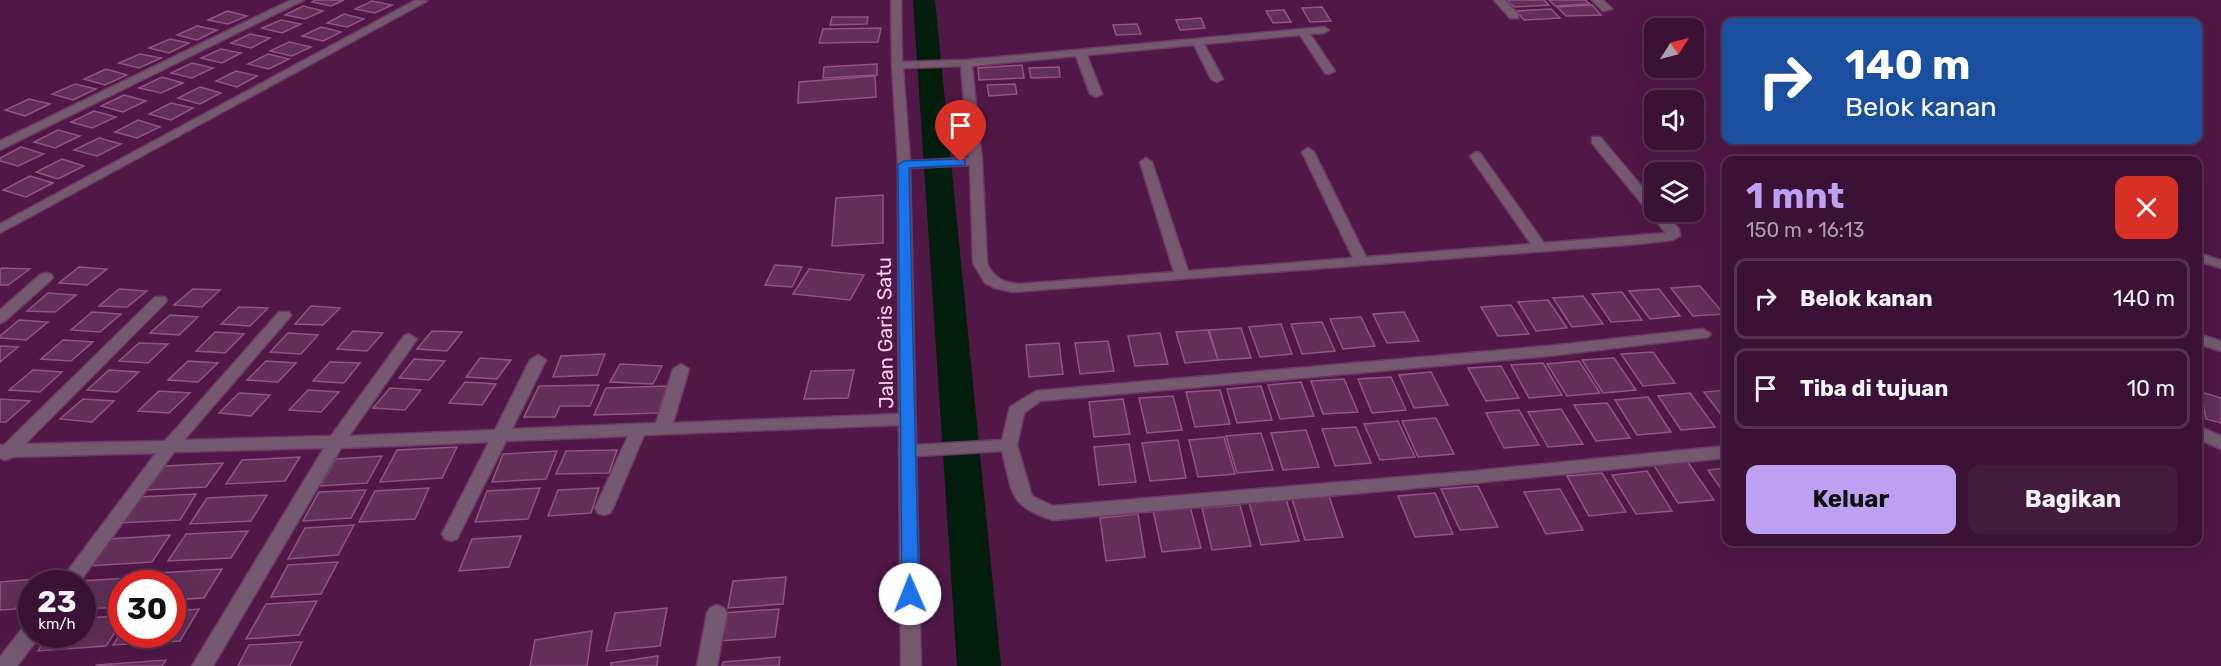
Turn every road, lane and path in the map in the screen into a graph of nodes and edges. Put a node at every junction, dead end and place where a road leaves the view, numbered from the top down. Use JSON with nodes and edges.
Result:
{"nodes":[{"id":1,"x":299,"y":0,"type":"edge"},
{"id":2,"x":896,"y":0,"type":"edge"},
{"id":3,"x":1499,"y":0,"type":"edge"},
{"id":4,"x":1597,"y":0,"type":"edge"},
{"id":5,"x":422,"y":1,"type":"edge"},
{"id":6,"x":1607,"y":9,"type":"dead end"},
{"id":7,"x":1514,"y":16,"type":"dead end"},
{"id":8,"x":1324,"y":30,"type":"dead end"},
{"id":9,"x":1303,"y":32,"type":"junction"},
{"id":10,"x":1198,"y":42,"type":"junction"},
{"id":11,"x":1080,"y":52,"type":"junction"},
{"id":12,"x":966,"y":63,"type":"junction"},
{"id":13,"x":904,"y":65,"type":"junction"},
{"id":14,"x":1329,"y":71,"type":"dead end"},
{"id":15,"x":1217,"y":79,"type":"dead end"},
{"id":16,"x":1096,"y":94,"type":"dead end"},
{"id":17,"x":1596,"y":140,"type":"dead end"},
{"id":18,"x":0,"y":146,"type":"edge"},
{"id":19,"x":1308,"y":152,"type":"dead end"},
{"id":20,"x":1476,"y":156,"type":"dead end"},
{"id":21,"x":976,"y":161,"type":"junction"},
{"id":22,"x":1146,"y":162,"type":"dead end"},
{"id":23,"x":910,"y":165,"type":"junction"},
{"id":24,"x":1644,"y":196,"type":"edge"},
{"id":25,"x":1666,"y":222,"type":"edge"},
{"id":26,"x":0,"y":229,"type":"edge"},
{"id":27,"x":1540,"y":247,"type":"junction"},
{"id":28,"x":2202,"y":258,"type":"edge"},
{"id":29,"x":1361,"y":260,"type":"junction"},
{"id":30,"x":2221,"y":264,"type":"edge"},
{"id":31,"x":1182,"y":274,"type":"junction"},
{"id":32,"x":46,"y":277,"type":"dead end"},
{"id":33,"x":160,"y":300,"type":"dead end"},
{"id":34,"x":284,"y":315,"type":"dead end"},
{"id":35,"x":0,"y":318,"type":"edge"},
{"id":36,"x":1703,"y":334,"type":"dead end"},
{"id":37,"x":409,"y":339,"type":"dead end"},
{"id":38,"x":2202,"y":340,"type":"edge"},
{"id":39,"x":2221,"y":346,"type":"edge"},
{"id":40,"x":538,"y":360,"type":"dead end"},
{"id":41,"x":681,"y":369,"type":"dead end"},
{"id":42,"x":908,"y":419,"type":"junction"},
{"id":43,"x":663,"y":429,"type":"junction"},
{"id":44,"x":638,"y":431,"type":"junction"},
{"id":45,"x":2202,"y":434,"type":"edge"},
{"id":46,"x":500,"y":435,"type":"junction"},
{"id":47,"x":336,"y":442,"type":"junction"},
{"id":48,"x":2221,"y":443,"type":"edge"},
{"id":49,"x":1010,"y":445,"type":"junction"},
{"id":50,"x":170,"y":446,"type":"junction"},
{"id":51,"x":916,"y":451,"type":"junction"},
{"id":52,"x":1722,"y":452,"type":"edge"},
{"id":53,"x":3,"y":454,"type":"edge"},
{"id":54,"x":604,"y":508,"type":"dead end"},
{"id":55,"x":451,"y":534,"type":"dead end"},
{"id":56,"x":77,"y":570,"type":"edge"},
{"id":57,"x":717,"y":613,"type":"dead end"},
{"id":58,"x":19,"y":648,"type":"edge"},
{"id":59,"x":5,"y":666,"type":"edge"},
{"id":60,"x":202,"y":666,"type":"edge"},
{"id":61,"x":707,"y":666,"type":"edge"},
{"id":62,"x":911,"y":666,"type":"edge"}],
"edges":[{"from":1,"to":18,"type":"street"},
{"from":2,"to":13,"type":"street","name":"Jalan Garis Satu"},
{"from":3,"to":7,"type":"street"},
{"from":4,"to":6,"type":"street"},
{"from":5,"to":26,"type":"street"},
{"from":8,"to":9,"type":"street"},
{"from":9,"to":10,"type":"street"},
{"from":9,"to":14,"type":"street"},
{"from":10,"to":11,"type":"street"},
{"from":10,"to":15,"type":"street"},
{"from":11,"to":12,"type":"street"},
{"from":11,"to":16,"type":"street"},
{"from":12,"to":13,"type":"street"},
{"from":12,"to":21,"type":"street"},
{"from":13,"to":23,"type":"street","name":"Jalan Garis Satu"},
{"from":17,"to":24,"type":"street"},
{"from":19,"to":29,"type":"street"},
{"from":20,"to":27,"type":"street"},
{"from":21,"to":23,"type":"street"},
{"from":21,"to":31,"type":"street"},
{"from":22,"to":31,"type":"street"},
{"from":23,"to":42,"type":"street","name":"Jalan Garis Satu"},
{"from":25,"to":27,"type":"street"},
{"from":27,"to":29,"type":"street"},
{"from":28,"to":30,"type":"street"},
{"from":29,"to":31,"type":"street"},
{"from":32,"to":35,"type":"street"},
{"from":33,"to":53,"type":"street"},
{"from":34,"to":50,"type":"street"},
{"from":36,"to":49,"type":"street"},
{"from":37,"to":47,"type":"street"},
{"from":38,"to":39,"type":"street"},
{"from":40,"to":46,"type":"street"},
{"from":41,"to":43,"type":"street"},
{"from":42,"to":43,"type":"street"},
{"from":42,"to":51,"type":"street","name":"Jalan Garis Satu"},
{"from":43,"to":44,"type":"street"},
{"from":44,"to":46,"type":"street"},
{"from":44,"to":54,"type":"street"},
{"from":45,"to":48,"type":"street"},
{"from":46,"to":47,"type":"street"},
{"from":46,"to":55,"type":"street"},
{"from":47,"to":50,"type":"street"},
{"from":47,"to":60,"type":"street"},
{"from":49,"to":51,"type":"street"},
{"from":49,"to":52,"type":"street"},
{"from":50,"to":53,"type":"street"},
{"from":50,"to":56,"type":"street"},
{"from":51,"to":62,"type":"street","name":"Jalan Garis Satu"},
{"from":57,"to":61,"type":"street"},
{"from":58,"to":59,"type":"street"}]}
